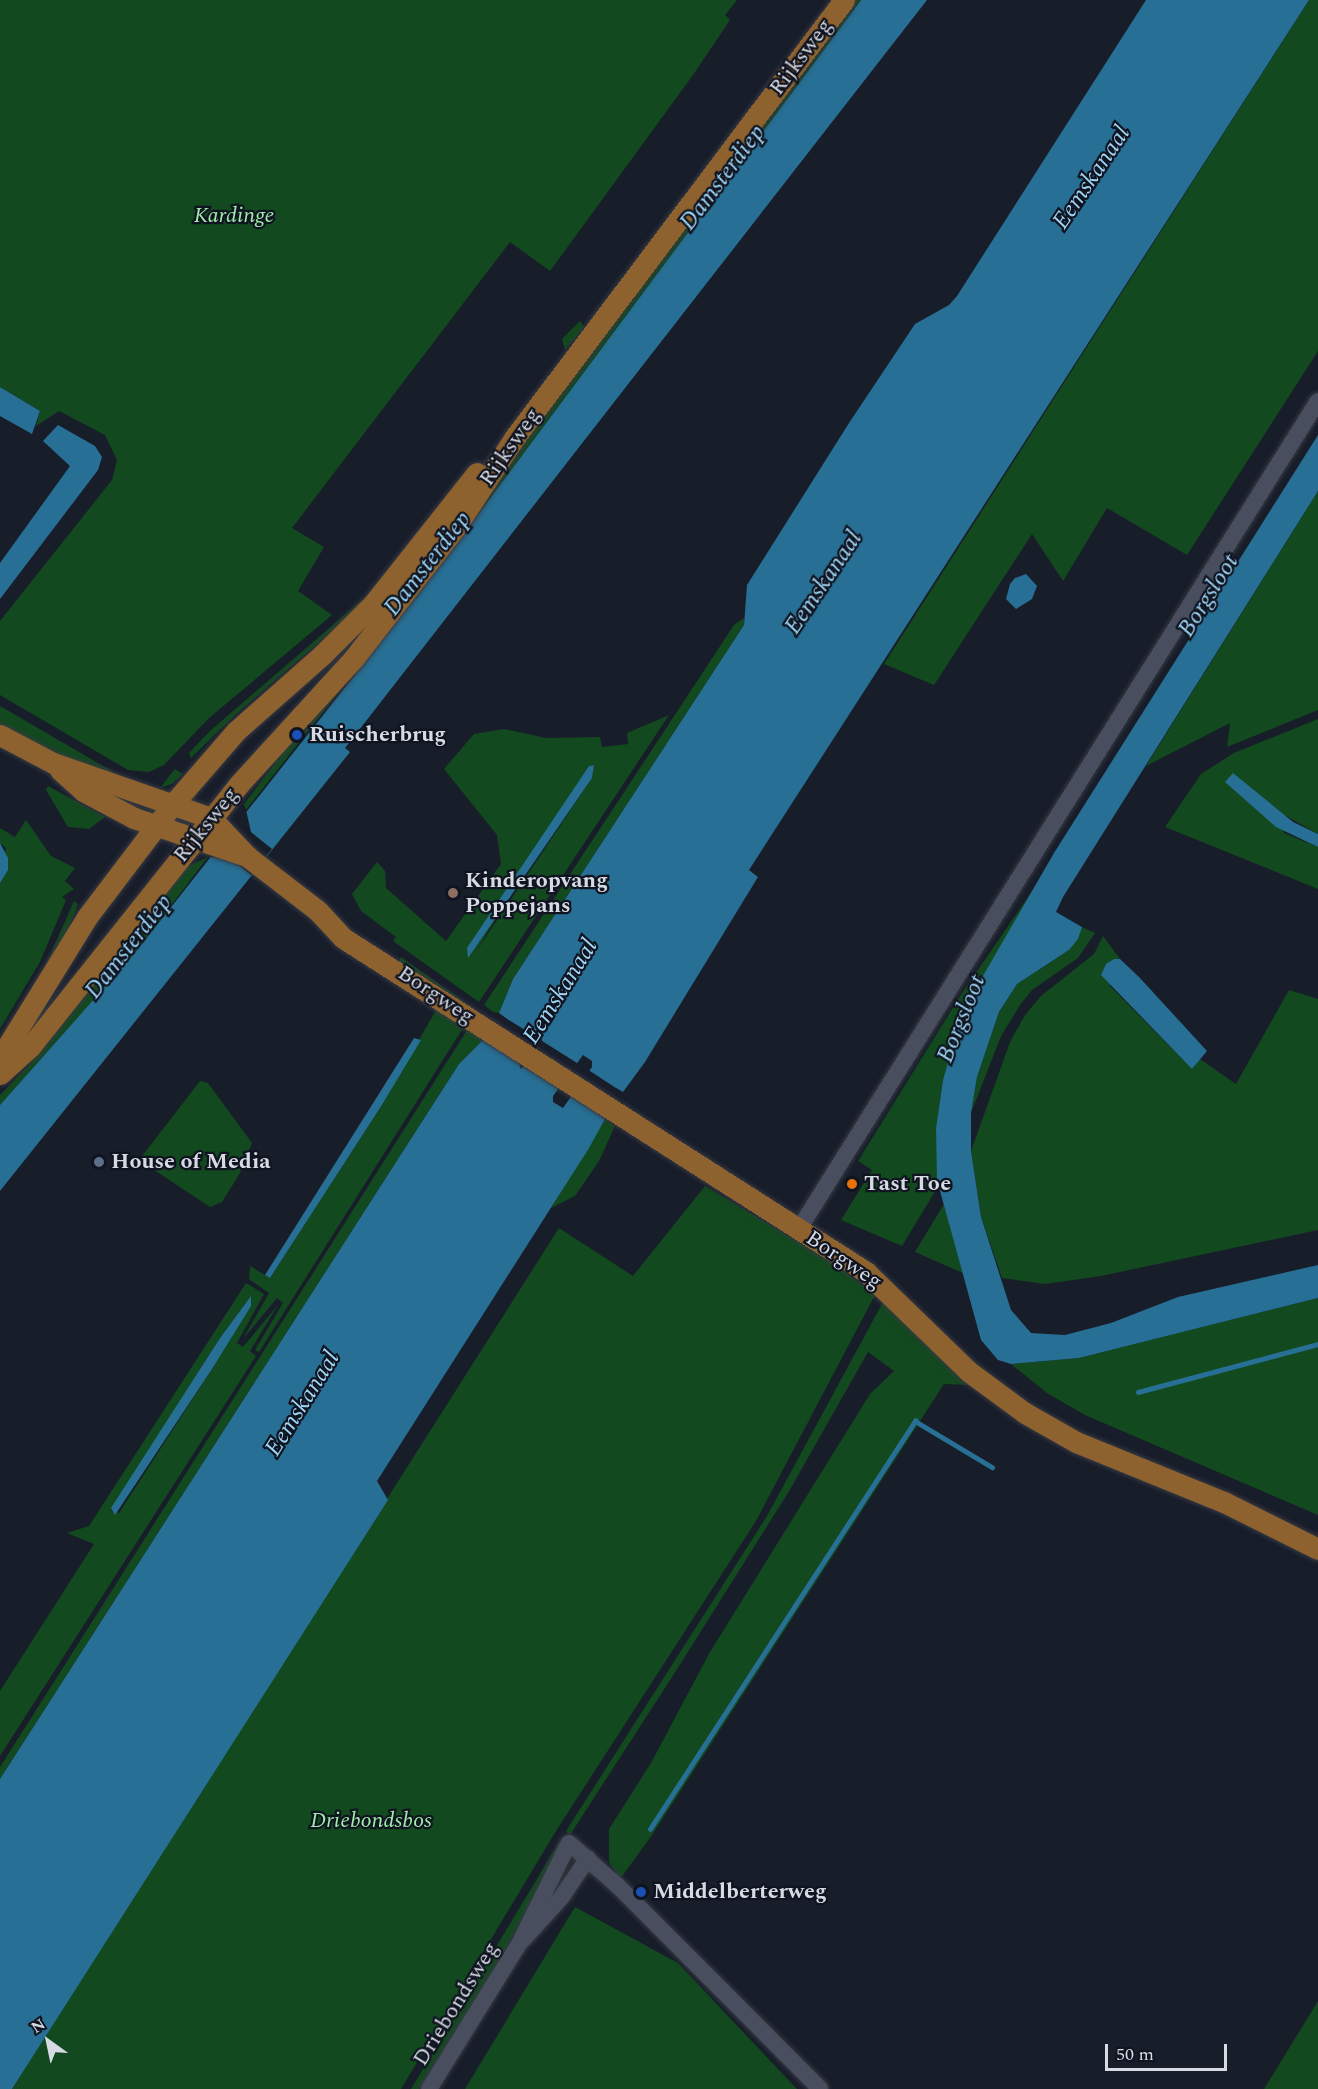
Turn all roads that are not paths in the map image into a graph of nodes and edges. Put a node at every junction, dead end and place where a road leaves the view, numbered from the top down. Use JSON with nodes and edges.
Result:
{"nodes":[{"id":1,"x":833,"y":0,"type":"edge"},
{"id":2,"x":844,"y":0,"type":"edge"},
{"id":3,"x":1318,"y":401,"type":"edge"},
{"id":4,"x":386,"y":562,"type":"dead end"},
{"id":5,"x":378,"y":596,"type":"junction"},
{"id":6,"x":0,"y":735,"type":"edge"},
{"id":7,"x":53,"y":763,"type":"junction"},
{"id":8,"x":172,"y":805,"type":"junction"},
{"id":9,"x":211,"y":818,"type":"junction"},
{"id":10,"x":156,"y":826,"type":"junction"},
{"id":11,"x":195,"y":838,"type":"junction"},
{"id":12,"x":222,"y":839,"type":"junction"},
{"id":13,"x":0,"y":1058,"type":"edge"},
{"id":14,"x":0,"y":1074,"type":"edge"},
{"id":15,"x":799,"y":1229,"type":"junction"},
{"id":16,"x":1318,"y":1549,"type":"edge"},
{"id":17,"x":588,"y":1858,"type":"junction"},
{"id":18,"x":520,"y":1942,"type":"junction"},
{"id":19,"x":429,"y":2089,"type":"edge"},
{"id":20,"x":820,"y":2089,"type":"edge"}],
"edges":[{"from":1,"to":5,"type":"main road","name":"Rijksweg"},
{"from":2,"to":9,"type":"main road","name":"Rijksweg"},
{"from":3,"to":15,"type":"street"},
{"from":4,"to":5,"type":"main road"},
{"from":5,"to":8,"type":"main road","name":"Rijksweg"},
{"from":6,"to":7,"type":"main road"},
{"from":7,"to":8,"type":"main road"},
{"from":7,"to":10,"type":"main road","name":"Borgweg"},
{"from":8,"to":9,"type":"main road"},
{"from":8,"to":10,"type":"main road","name":"Rijksweg"},
{"from":9,"to":11,"type":"main road","name":"Rijksweg"},
{"from":9,"to":12,"type":"main road","name":"Borgweg"},
{"from":10,"to":11,"type":"main road","name":"Borgweg"},
{"from":10,"to":13,"type":"main road","name":"Rijksweg"},
{"from":11,"to":12,"type":"main road","name":"Borgweg"},
{"from":11,"to":14,"type":"main road","name":"Rijksweg"},
{"from":12,"to":15,"type":"main road","name":"Borgweg"},
{"from":15,"to":16,"type":"main road","name":"Borgweg"},
{"from":17,"to":18,"type":"street","name":"Driebondsweg"},
{"from":17,"to":18,"type":"street","name":"Driebondsweg"},
{"from":17,"to":20,"type":"street"},
{"from":18,"to":19,"type":"street","name":"Driebondsweg"}]}
